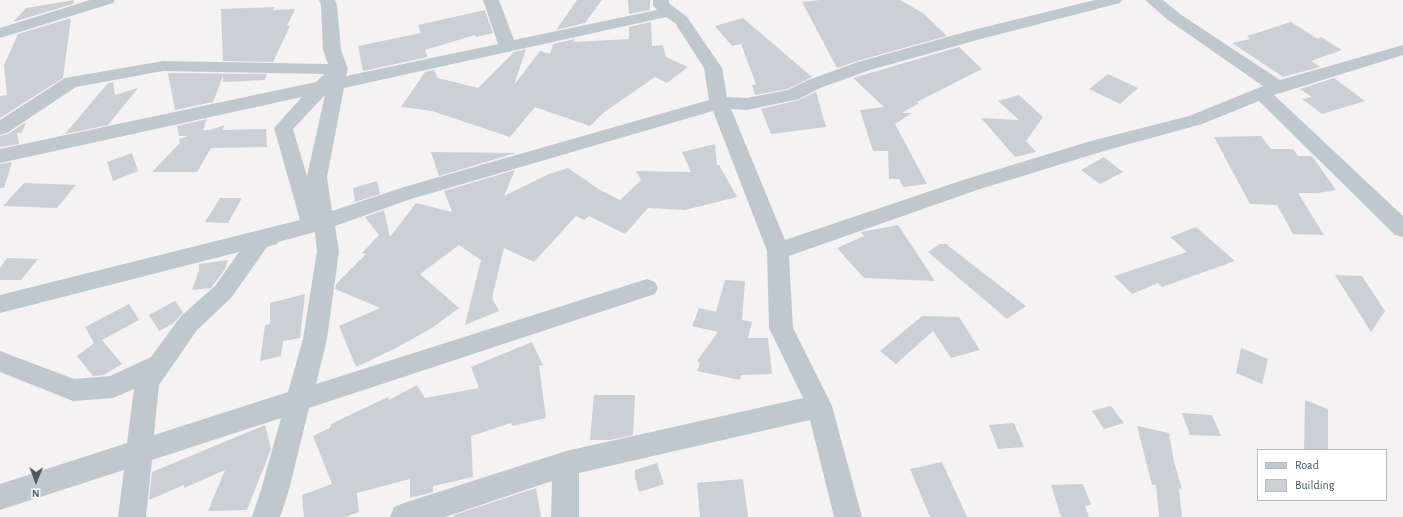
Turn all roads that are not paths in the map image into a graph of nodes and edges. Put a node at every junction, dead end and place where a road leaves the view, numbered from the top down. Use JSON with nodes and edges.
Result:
{"nodes":[{"id":1,"x":107,"y":0,"type":"edge"},
{"id":2,"x":327,"y":0,"type":"edge"},
{"id":3,"x":491,"y":0,"type":"edge"},
{"id":4,"x":1114,"y":0,"type":"edge"},
{"id":5,"x":1153,"y":0,"type":"edge"},
{"id":6,"x":661,"y":7,"type":"edge"},
{"id":7,"x":0,"y":33,"type":"edge"},
{"id":8,"x":508,"y":47,"type":"junction"},
{"id":9,"x":1403,"y":50,"type":"edge"},
{"id":10,"x":339,"y":69,"type":"junction"},
{"id":11,"x":1269,"y":90,"type":"junction"},
{"id":12,"x":719,"y":103,"type":"junction"},
{"id":13,"x":0,"y":129,"type":"edge"},
{"id":14,"x":0,"y":156,"type":"edge"},
{"id":15,"x":312,"y":225,"type":"junction"},
{"id":16,"x":1403,"y":229,"type":"edge"},
{"id":17,"x":778,"y":251,"type":"junction"},
{"id":18,"x":647,"y":288,"type":"dead end"},
{"id":19,"x":0,"y":304,"type":"edge"},
{"id":20,"x":0,"y":361,"type":"edge"},
{"id":21,"x":147,"y":382,"type":"junction"},
{"id":22,"x":819,"y":406,"type":"junction"},
{"id":23,"x":566,"y":464,"type":"junction"},
{"id":24,"x":0,"y":498,"type":"edge"},
{"id":25,"x":132,"y":517,"type":"edge"},
{"id":26,"x":266,"y":517,"type":"edge"},
{"id":27,"x":404,"y":517,"type":"edge"},
{"id":28,"x":566,"y":517,"type":"edge"},
{"id":29,"x":848,"y":517,"type":"edge"}],
"edges":[{"from":1,"to":7,"type":"street"},
{"from":2,"to":10,"type":"street"},
{"from":3,"to":8,"type":"street"},
{"from":4,"to":12,"type":"street"},
{"from":5,"to":11,"type":"street"},
{"from":6,"to":8,"type":"street"},
{"from":6,"to":12,"type":"street"},
{"from":8,"to":14,"type":"street"},
{"from":9,"to":11,"type":"street"},
{"from":10,"to":13,"type":"street"},
{"from":10,"to":15,"type":"street"},
{"from":10,"to":26,"type":"street"},
{"from":11,"to":16,"type":"street"},
{"from":11,"to":17,"type":"street"},
{"from":12,"to":15,"type":"street"},
{"from":12,"to":17,"type":"street"},
{"from":15,"to":19,"type":"street"},
{"from":15,"to":21,"type":"street"},
{"from":17,"to":22,"type":"street"},
{"from":18,"to":24,"type":"street"},
{"from":20,"to":21,"type":"street"},
{"from":21,"to":25,"type":"street"},
{"from":22,"to":23,"type":"street"},
{"from":22,"to":29,"type":"street"},
{"from":23,"to":27,"type":"street"},
{"from":23,"to":28,"type":"street"}]}
